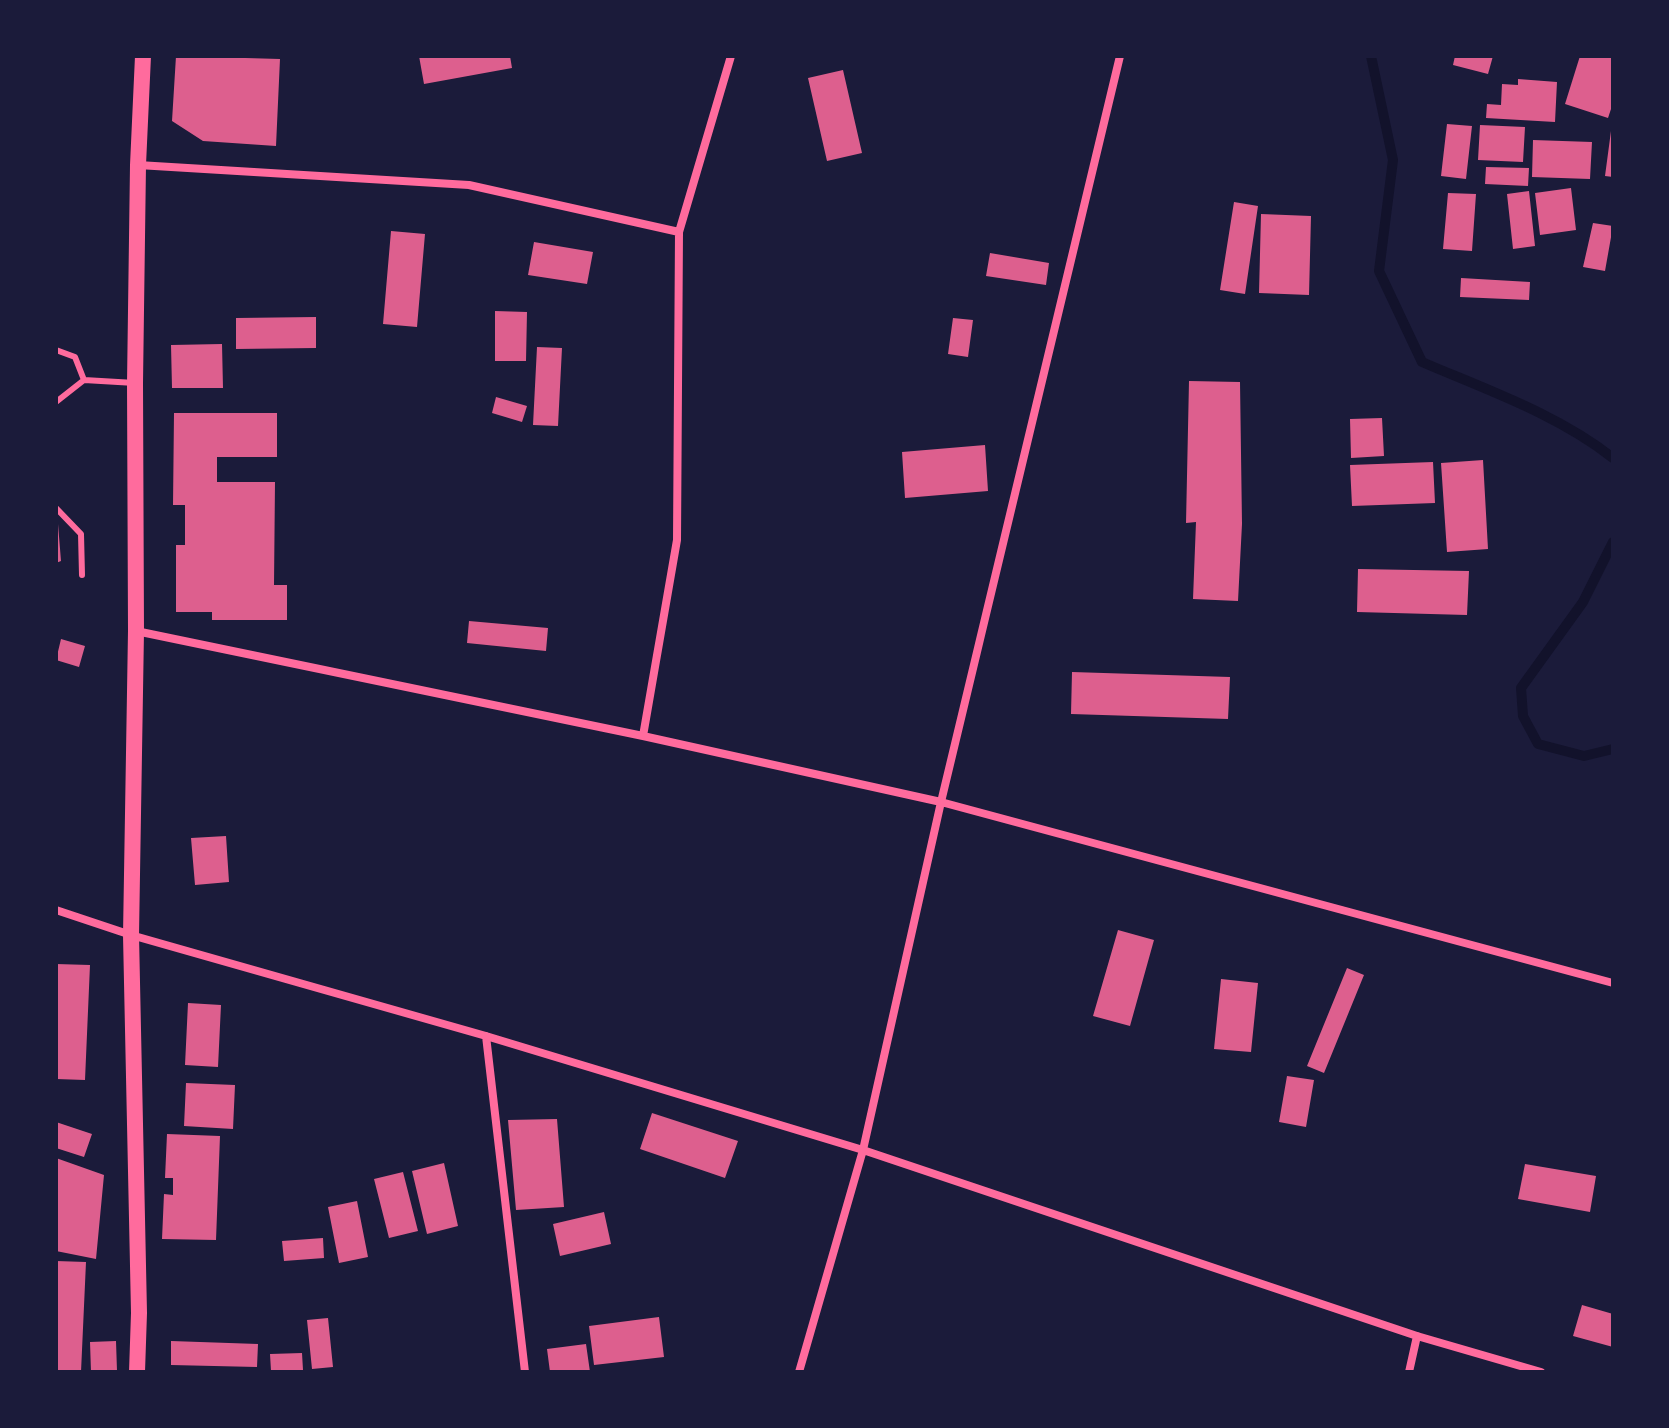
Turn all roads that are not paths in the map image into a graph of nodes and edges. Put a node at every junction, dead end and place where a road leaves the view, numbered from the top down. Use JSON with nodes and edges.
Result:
{"nodes":[{"id":1,"x":143,"y":56,"type":"edge"},
{"id":2,"x":731,"y":56,"type":"edge"},
{"id":3,"x":1120,"y":56,"type":"edge"},
{"id":4,"x":138,"y":165,"type":"junction"},
{"id":5,"x":679,"y":232,"type":"junction"},
{"id":6,"x":56,"y":350,"type":"edge"},
{"id":7,"x":84,"y":380,"type":"junction"},
{"id":8,"x":135,"y":383,"type":"junction"},
{"id":9,"x":56,"y":402,"type":"edge"},
{"id":10,"x":56,"y":508,"type":"edge"},
{"id":11,"x":82,"y":575,"type":"dead end"},
{"id":12,"x":136,"y":631,"type":"junction"},
{"id":13,"x":643,"y":736,"type":"junction"},
{"id":14,"x":941,"y":802,"type":"junction"},
{"id":15,"x":56,"y":910,"type":"edge"},
{"id":16,"x":131,"y":935,"type":"junction"},
{"id":17,"x":1613,"y":983,"type":"edge"},
{"id":18,"x":486,"y":1036,"type":"junction"},
{"id":19,"x":863,"y":1150,"type":"junction"},
{"id":20,"x":1417,"y":1336,"type":"junction"},
{"id":21,"x":137,"y":1372,"type":"edge"},
{"id":22,"x":525,"y":1372,"type":"edge"},
{"id":23,"x":799,"y":1372,"type":"edge"},
{"id":24,"x":1409,"y":1372,"type":"edge"},
{"id":25,"x":1541,"y":1372,"type":"edge"}],
"edges":[{"from":1,"to":4,"type":"main road"},
{"from":2,"to":5,"type":"street"},
{"from":3,"to":14,"type":"street"},
{"from":4,"to":5,"type":"street"},
{"from":4,"to":8,"type":"main road"},
{"from":5,"to":13,"type":"street"},
{"from":6,"to":7,"type":"lane"},
{"from":7,"to":8,"type":"lane"},
{"from":7,"to":9,"type":"lane"},
{"from":8,"to":12,"type":"main road"},
{"from":10,"to":11,"type":"lane"},
{"from":12,"to":13,"type":"street"},
{"from":12,"to":16,"type":"main road"},
{"from":13,"to":14,"type":"street"},
{"from":14,"to":17,"type":"street"},
{"from":14,"to":19,"type":"street"},
{"from":15,"to":16,"type":"street"},
{"from":16,"to":18,"type":"street"},
{"from":16,"to":21,"type":"main road"},
{"from":18,"to":19,"type":"street"},
{"from":18,"to":22,"type":"street"},
{"from":19,"to":20,"type":"street"},
{"from":19,"to":23,"type":"street"},
{"from":20,"to":24,"type":"street"},
{"from":20,"to":25,"type":"street"}]}
